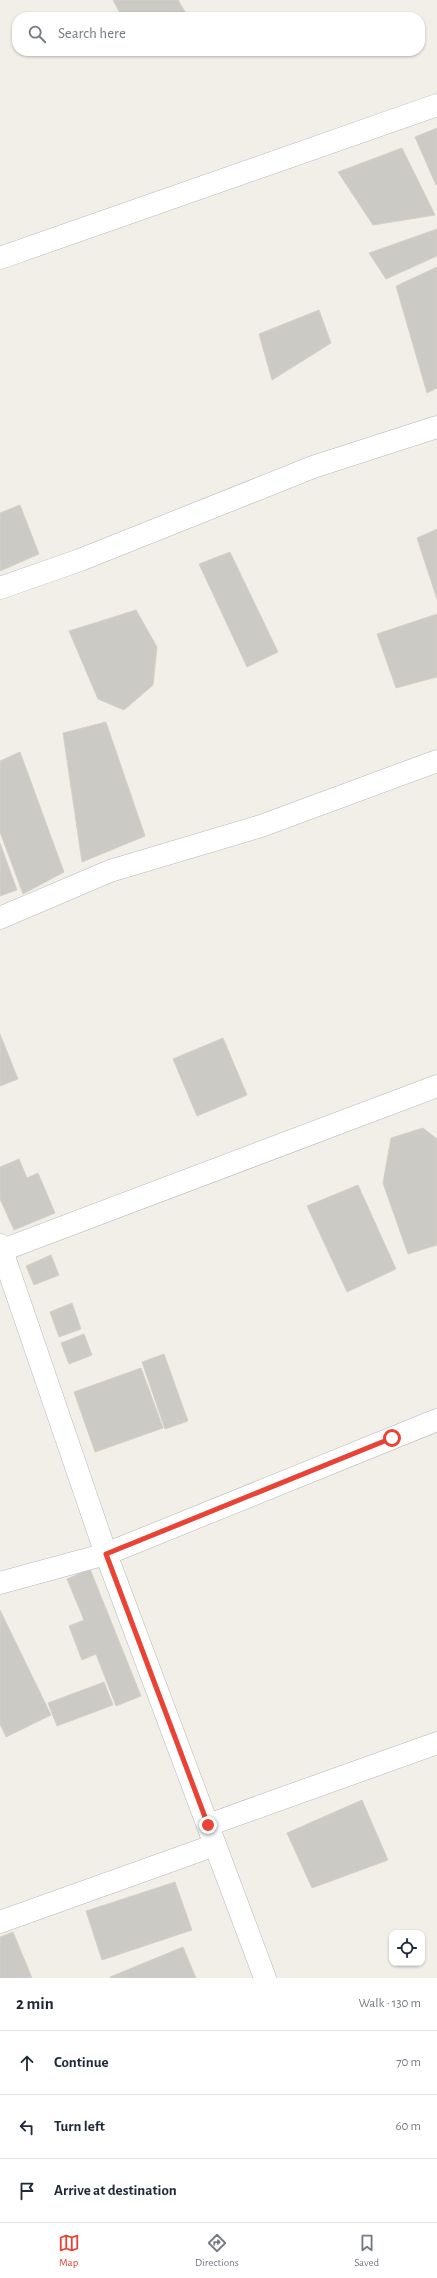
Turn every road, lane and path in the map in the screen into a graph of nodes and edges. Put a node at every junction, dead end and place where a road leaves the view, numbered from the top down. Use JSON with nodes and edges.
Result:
{"nodes":[{"id":1,"x":437,"y":105,"type":"edge"},
{"id":2,"x":0,"y":258,"type":"edge"},
{"id":3,"x":437,"y":427,"type":"edge"},
{"id":4,"x":0,"y":588,"type":"edge"},
{"id":5,"x":437,"y":761,"type":"edge"},
{"id":6,"x":0,"y":918,"type":"edge"},
{"id":7,"x":437,"y":1086,"type":"edge"},
{"id":8,"x":1,"y":1249,"type":"edge"},
{"id":9,"x":437,"y":1420,"type":"edge"},
{"id":10,"x":106,"y":1554,"type":"junction"},
{"id":11,"x":0,"y":1583,"type":"edge"},
{"id":12,"x":437,"y":1743,"type":"edge"},
{"id":13,"x":212,"y":1835,"type":"junction"},
{"id":14,"x":0,"y":1922,"type":"edge"},
{"id":15,"x":265,"y":1978,"type":"edge"}],
"edges":[{"from":1,"to":2,"type":"street"},
{"from":3,"to":4,"type":"street"},
{"from":5,"to":6,"type":"street"},
{"from":7,"to":8,"type":"street"},
{"from":8,"to":10,"type":"street"},
{"from":9,"to":10,"type":"street"},
{"from":10,"to":11,"type":"street"},
{"from":10,"to":13,"type":"street"},
{"from":12,"to":13,"type":"street"},
{"from":13,"to":14,"type":"street"},
{"from":13,"to":15,"type":"street"}]}
